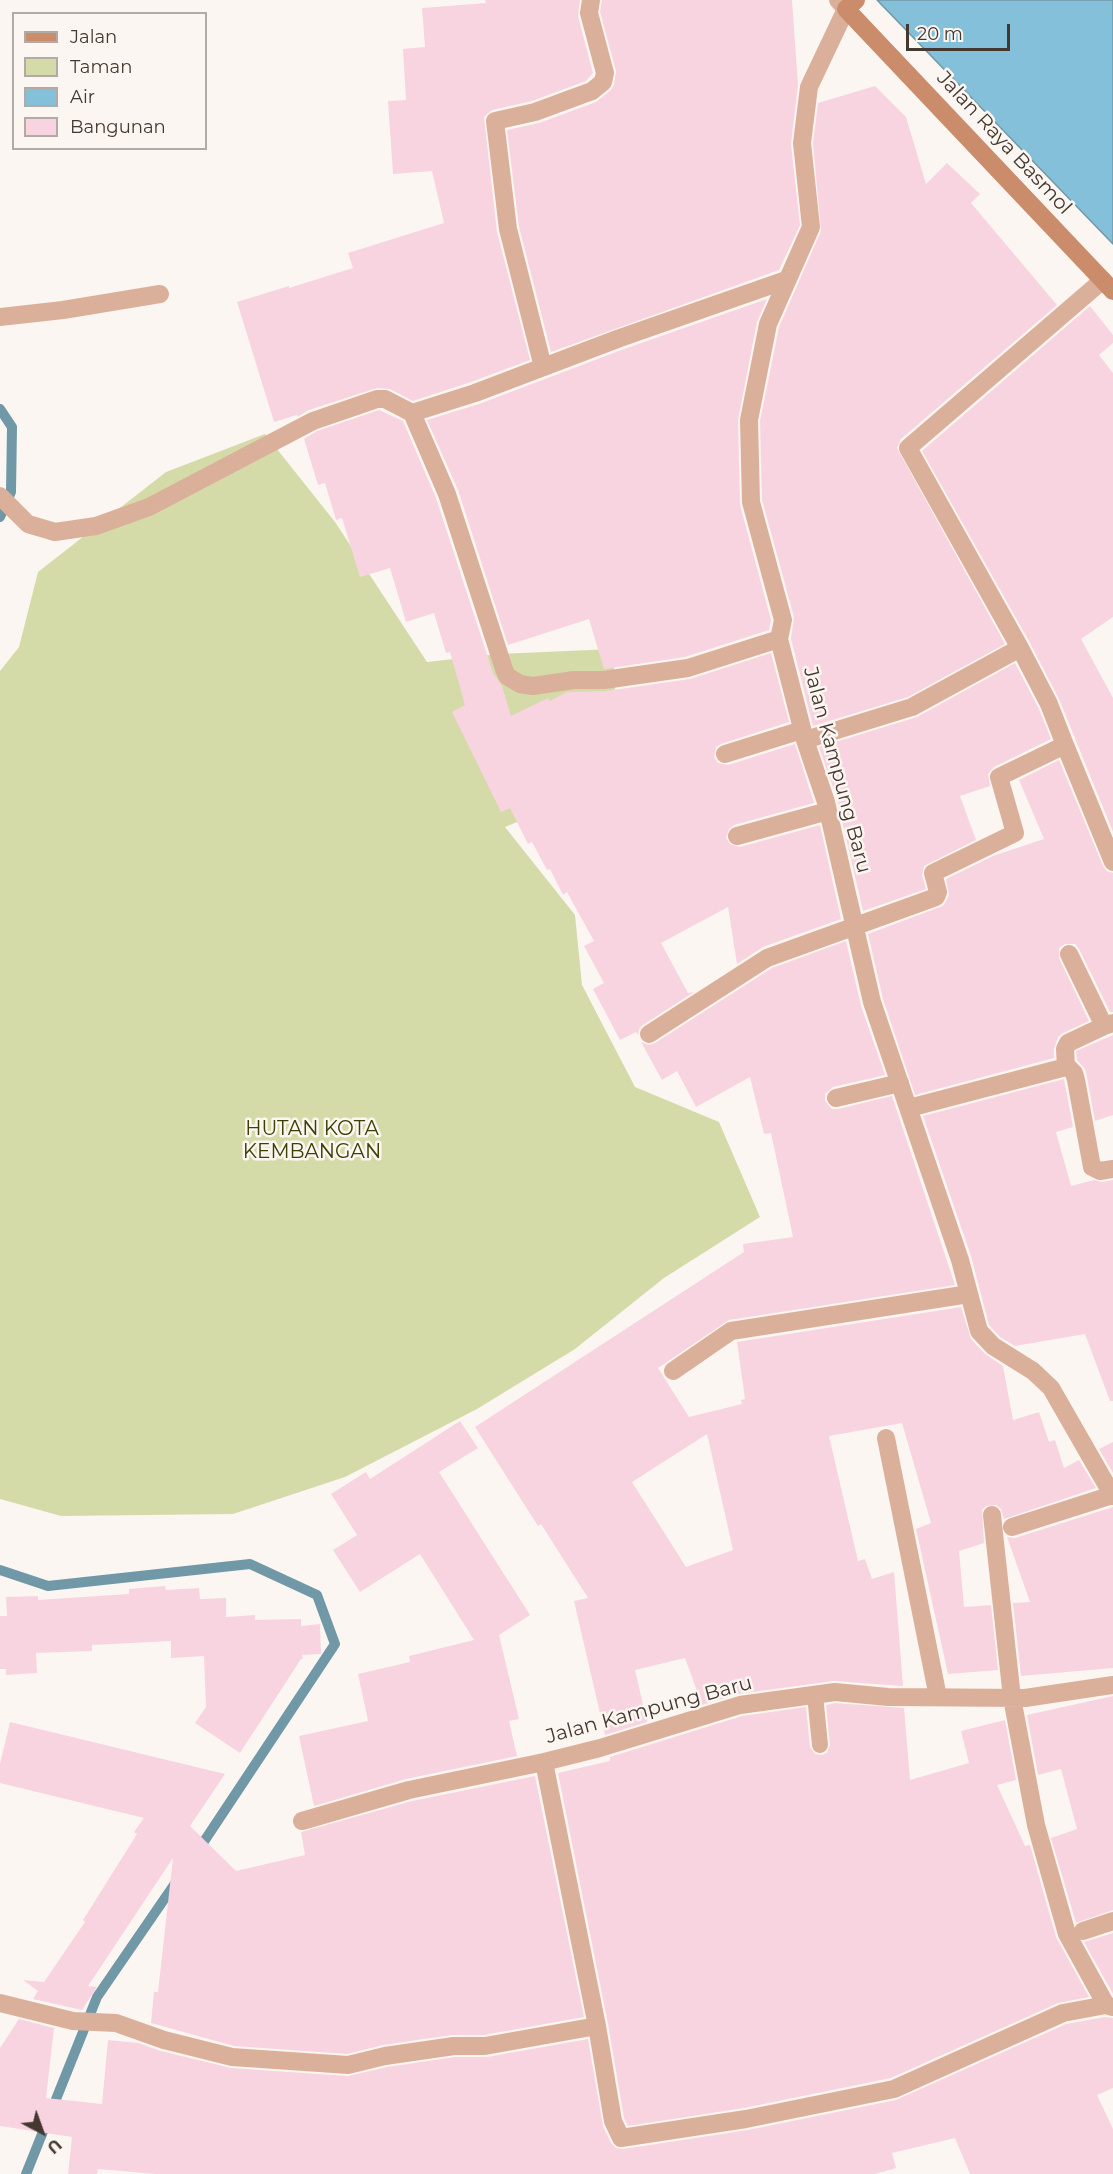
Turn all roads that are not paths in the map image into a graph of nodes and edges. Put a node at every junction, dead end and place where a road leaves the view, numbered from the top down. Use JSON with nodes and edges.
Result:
{"nodes":[{"id":1,"x":591,"y":0,"type":"edge"},
{"id":2,"x":847,"y":3,"type":"edge"},
{"id":3,"x":786,"y":280,"type":"junction"},
{"id":4,"x":1108,"y":285,"type":"edge"},
{"id":5,"x":160,"y":294,"type":"dead end"},
{"id":6,"x":0,"y":317,"type":"edge"},
{"id":7,"x":543,"y":367,"type":"junction"},
{"id":8,"x":412,"y":413,"type":"junction"},
{"id":9,"x":0,"y":496,"type":"edge"},
{"id":10,"x":779,"y":639,"type":"junction"},
{"id":11,"x":1020,"y":648,"type":"junction"},
{"id":12,"x":804,"y":735,"type":"junction"},
{"id":13,"x":1065,"y":745,"type":"junction"},
{"id":14,"x":725,"y":754,"type":"dead end"},
{"id":15,"x":828,"y":811,"type":"junction"},
{"id":16,"x":737,"y":836,"type":"dead end"},
{"id":17,"x":1113,"y":862,"type":"edge"},
{"id":18,"x":855,"y":927,"type":"junction"},
{"id":19,"x":1069,"y":954,"type":"dead end"},
{"id":20,"x":1109,"y":1025,"type":"edge"},
{"id":21,"x":648,"y":1034,"type":"dead end"},
{"id":22,"x":1066,"y":1067,"type":"junction"},
{"id":23,"x":900,"y":1083,"type":"junction"},
{"id":24,"x":836,"y":1098,"type":"dead end"},
{"id":25,"x":909,"y":1108,"type":"junction"},
{"id":26,"x":1113,"y":1169,"type":"edge"},
{"id":27,"x":969,"y":1294,"type":"junction"},
{"id":28,"x":673,"y":1371,"type":"dead end"},
{"id":29,"x":886,"y":1438,"type":"dead end"},
{"id":30,"x":1113,"y":1496,"type":"edge"},
{"id":31,"x":992,"y":1515,"type":"dead end"},
{"id":32,"x":1012,"y":1527,"type":"dead end"},
{"id":33,"x":1113,"y":1685,"type":"edge"},
{"id":34,"x":815,"y":1695,"type":"junction"},
{"id":35,"x":938,"y":1697,"type":"junction"},
{"id":36,"x":1012,"y":1698,"type":"junction"},
{"id":37,"x":820,"y":1745,"type":"dead end"},
{"id":38,"x":544,"y":1762,"type":"junction"},
{"id":39,"x":302,"y":1821,"type":"dead end"},
{"id":40,"x":1113,"y":1921,"type":"edge"},
{"id":41,"x":1083,"y":1931,"type":"dead end"},
{"id":42,"x":0,"y":2003,"type":"edge"},
{"id":43,"x":1109,"y":2006,"type":"edge"},
{"id":44,"x":597,"y":2026,"type":"junction"}],
"edges":[{"from":1,"to":7,"type":"street"},
{"from":2,"to":3,"type":"street","name":"Jalan Kampung Baru"},
{"from":2,"to":4,"type":"street","name":"Jalan Raya Basmol"},
{"from":3,"to":7,"type":"street"},
{"from":3,"to":10,"type":"street","name":"Jalan Kampung Baru"},
{"from":4,"to":11,"type":"street"},
{"from":5,"to":6,"type":"street"},
{"from":7,"to":8,"type":"street"},
{"from":8,"to":9,"type":"street"},
{"from":8,"to":10,"type":"street"},
{"from":10,"to":12,"type":"street","name":"Jalan Kampung Baru"},
{"from":11,"to":12,"type":"street"},
{"from":11,"to":13,"type":"street"},
{"from":12,"to":14,"type":"street"},
{"from":12,"to":15,"type":"street","name":"Jalan Kampung Baru"},
{"from":13,"to":17,"type":"street"},
{"from":13,"to":18,"type":"street"},
{"from":15,"to":16,"type":"street"},
{"from":15,"to":18,"type":"street","name":"Jalan Kampung Baru"},
{"from":18,"to":21,"type":"street"},
{"from":18,"to":23,"type":"street","name":"Jalan Kampung Baru"},
{"from":19,"to":20,"type":"street"},
{"from":20,"to":22,"type":"street"},
{"from":22,"to":25,"type":"street"},
{"from":22,"to":26,"type":"street"},
{"from":23,"to":24,"type":"street"},
{"from":23,"to":25,"type":"street","name":"Jalan Kampung Baru"},
{"from":25,"to":27,"type":"street","name":"Jalan Kampung Baru"},
{"from":27,"to":28,"type":"street"},
{"from":27,"to":30,"type":"street","name":"Jalan Kampung Baru"},
{"from":29,"to":35,"type":"street"},
{"from":30,"to":32,"type":"street"},
{"from":31,"to":36,"type":"street"},
{"from":33,"to":36,"type":"street","name":"Jalan Kampung Baru"},
{"from":34,"to":35,"type":"street","name":"Jalan Kampung Baru"},
{"from":34,"to":37,"type":"lane"},
{"from":34,"to":38,"type":"street","name":"Jalan Kampung Baru"},
{"from":35,"to":36,"type":"street","name":"Jalan Kampung Baru"},
{"from":36,"to":43,"type":"street"},
{"from":38,"to":39,"type":"street"},
{"from":38,"to":44,"type":"street","name":"Jalan Kampung Baru"},
{"from":40,"to":41,"type":"street"},
{"from":42,"to":44,"type":"street"},
{"from":43,"to":44,"type":"street","name":"Jalan Kampung Baru"}]}
